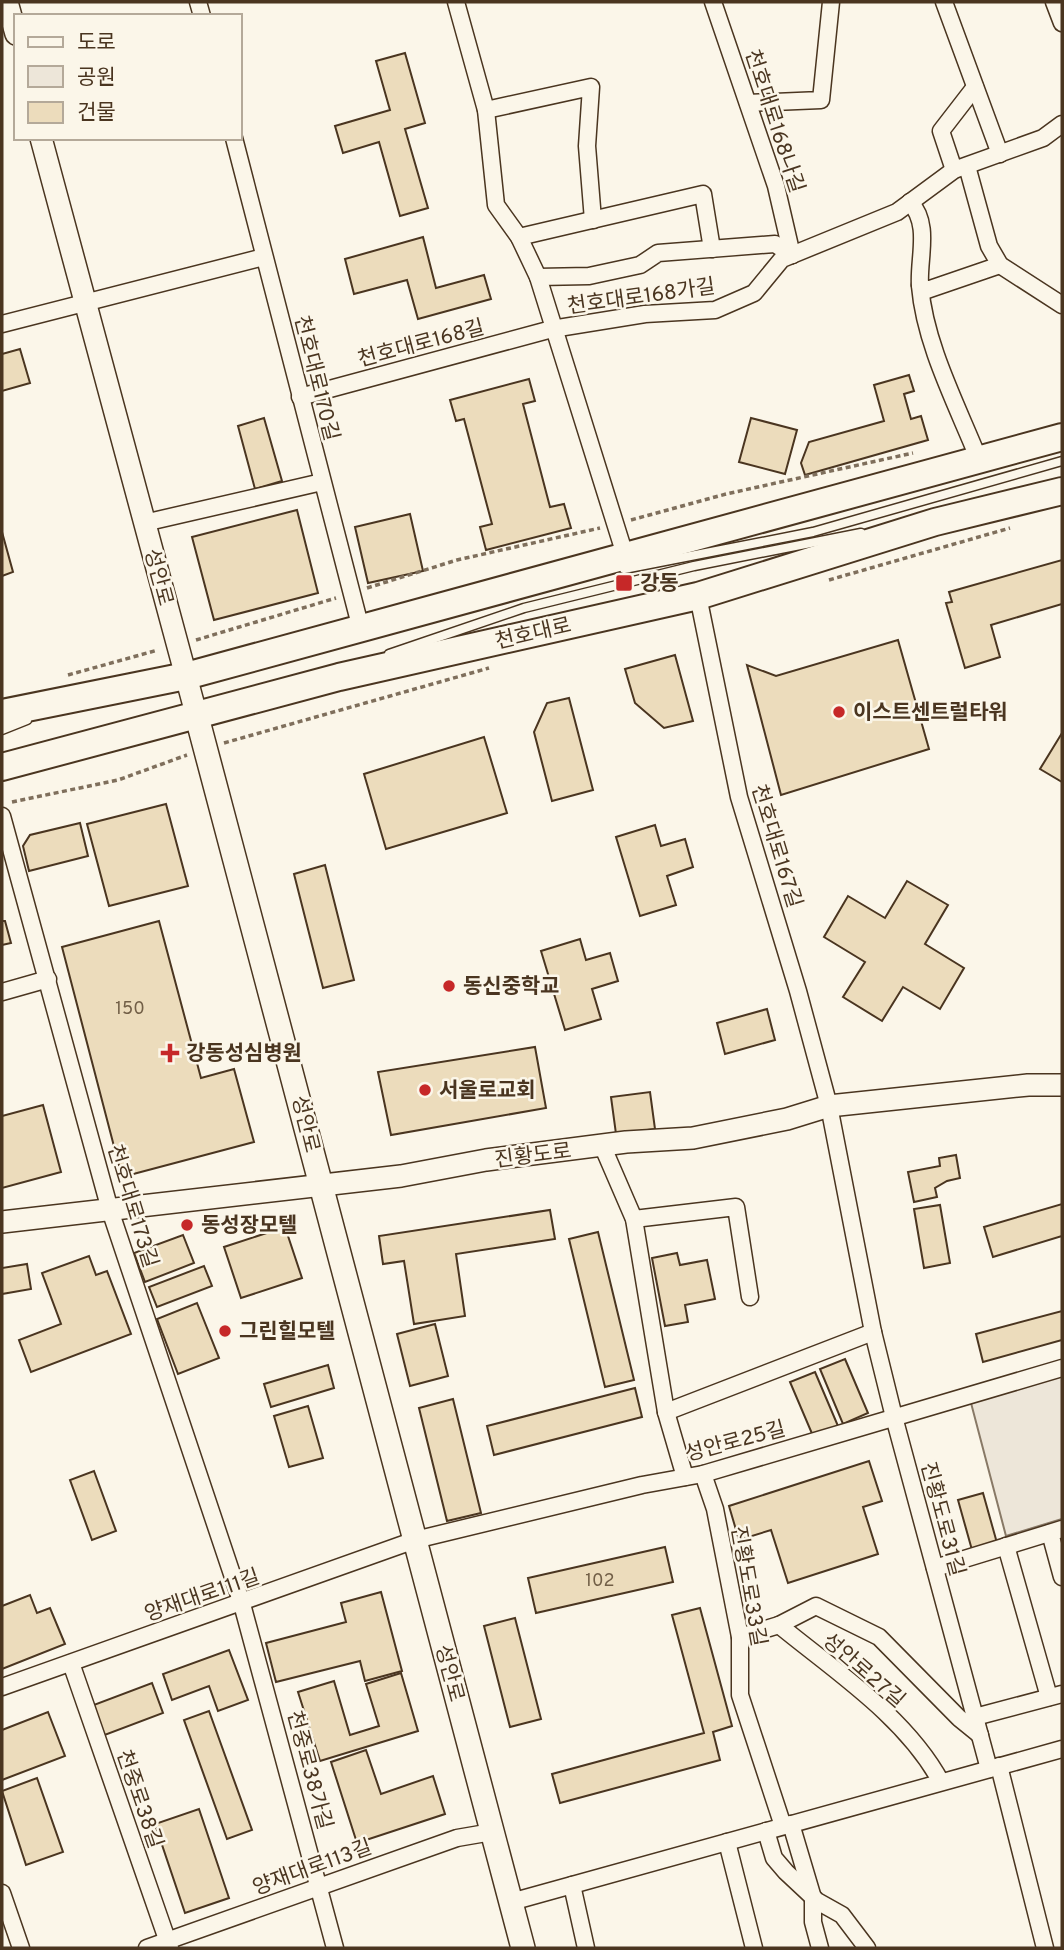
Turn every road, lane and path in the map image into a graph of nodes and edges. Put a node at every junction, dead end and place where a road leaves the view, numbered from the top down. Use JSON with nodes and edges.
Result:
{"nodes":[{"id":1,"x":8,"y":2,"type":"edge"},
{"id":2,"x":456,"y":2,"type":"edge"},
{"id":3,"x":713,"y":2,"type":"edge"},
{"id":4,"x":831,"y":2,"type":"edge"},
{"id":5,"x":944,"y":2,"type":"edge"},
{"id":6,"x":1054,"y":2,"type":"edge"},
{"id":7,"x":1062,"y":23,"type":"edge"},
{"id":8,"x":14,"y":26,"type":"edge"},
{"id":9,"x":975,"y":87,"type":"junction"},
{"id":10,"x":748,"y":103,"type":"junction"},
{"id":11,"x":486,"y":110,"type":"junction"},
{"id":12,"x":1062,"y":124,"type":"edge"},
{"id":13,"x":42,"y":140,"type":"edge"},
{"id":14,"x":235,"y":140,"type":"edge"},
{"id":15,"x":1000,"y":154,"type":"junction"},
{"id":16,"x":960,"y":168,"type":"junction"},
{"id":17,"x":910,"y":202,"type":"junction"},
{"id":18,"x":593,"y":220,"type":"junction"},
{"id":19,"x":519,"y":237,"type":"junction"},
{"id":20,"x":712,"y":249,"type":"junction"},
{"id":21,"x":792,"y":255,"type":"junction"},
{"id":22,"x":264,"y":257,"type":"junction"},
{"id":23,"x":1000,"y":265,"type":"junction"},
{"id":24,"x":538,"y":277,"type":"junction"},
{"id":25,"x":920,"y":285,"type":"junction"},
{"id":26,"x":86,"y":302,"type":"junction"},
{"id":27,"x":1062,"y":305,"type":"edge"},
{"id":28,"x":2,"y":324,"type":"edge"},
{"id":29,"x":552,"y":329,"type":"junction"},
{"id":30,"x":300,"y":397,"type":"junction"},
{"id":31,"x":1062,"y":437,"type":"edge"},
{"id":32,"x":916,"y":452,"type":"dead end"},
{"id":33,"x":979,"y":460,"type":"junction"},
{"id":34,"x":1062,"y":461,"type":"edge"},
{"id":35,"x":322,"y":482,"type":"junction"},
{"id":36,"x":1062,"y":491,"type":"edge"},
{"id":37,"x":144,"y":523,"type":"junction"},
{"id":38,"x":935,"y":523,"type":"junction"},
{"id":39,"x":615,"y":524,"type":"junction"},
{"id":40,"x":1022,"y":525,"type":"dead end"},
{"id":41,"x":616,"y":564,"type":"junction"},
{"id":42,"x":594,"y":575,"type":"dead end"},
{"id":43,"x":822,"y":582,"type":"dead end"},
{"id":44,"x":352,"y":593,"type":"junction"},
{"id":45,"x":499,"y":593,"type":"junction"},
{"id":46,"x":698,"y":596,"type":"junction"},
{"id":47,"x":361,"y":629,"type":"junction"},
{"id":48,"x":177,"y":645,"type":"junction"},
{"id":49,"x":494,"y":666,"type":"dead end"},
{"id":50,"x":186,"y":676,"type":"junction"},
{"id":51,"x":339,"y":677,"type":"junction"},
{"id":52,"x":56,"y":679,"type":"dead end"},
{"id":53,"x":78,"y":699,"type":"junction"},
{"id":54,"x":2,"y":713,"type":"edge"},
{"id":55,"x":197,"y":717,"type":"junction"},
{"id":56,"x":2,"y":730,"type":"edge"},
{"id":57,"x":205,"y":748,"type":"junction"},
{"id":58,"x":2,"y":766,"type":"edge"},
{"id":59,"x":2,"y":805,"type":"edge"},
{"id":60,"x":2,"y":816,"type":"edge"},
{"id":61,"x":48,"y":979,"type":"junction"},
{"id":62,"x":2,"y":992,"type":"edge"},
{"id":63,"x":1062,"y":1085,"type":"edge"},
{"id":64,"x":829,"y":1106,"type":"junction"},
{"id":65,"x":602,"y":1145,"type":"junction"},
{"id":66,"x":321,"y":1185,"type":"junction"},
{"id":67,"x":110,"y":1210,"type":"junction"},
{"id":68,"x":634,"y":1219,"type":"junction"},
{"id":69,"x":2,"y":1222,"type":"edge"},
{"id":70,"x":750,"y":1297,"type":"dead end"},
{"id":71,"x":873,"y":1332,"type":"junction"},
{"id":72,"x":1062,"y":1368,"type":"edge"},
{"id":73,"x":666,"y":1412,"type":"junction"},
{"id":74,"x":894,"y":1417,"type":"junction"},
{"id":75,"x":703,"y":1474,"type":"junction"},
{"id":76,"x":685,"y":1477,"type":"junction"},
{"id":77,"x":1056,"y":1531,"type":"edge"},
{"id":78,"x":415,"y":1540,"type":"junction"},
{"id":79,"x":1006,"y":1546,"type":"junction"},
{"id":80,"x":935,"y":1568,"type":"junction"},
{"id":81,"x":1062,"y":1577,"type":"edge"},
{"id":82,"x":242,"y":1604,"type":"junction"},
{"id":83,"x":779,"y":1625,"type":"junction"},
{"id":84,"x":740,"y":1637,"type":"junction"},
{"id":85,"x":71,"y":1663,"type":"junction"},
{"id":86,"x":2,"y":1687,"type":"edge"},
{"id":87,"x":1056,"y":1696,"type":"edge"},
{"id":88,"x":975,"y":1717,"type":"junction"},
{"id":89,"x":981,"y":1735,"type":"junction"},
{"id":90,"x":1062,"y":1749,"type":"edge"},
{"id":91,"x":994,"y":1768,"type":"junction"},
{"id":92,"x":941,"y":1782,"type":"junction"},
{"id":93,"x":787,"y":1825,"type":"junction"},
{"id":94,"x":766,"y":1831,"type":"junction"},
{"id":95,"x":492,"y":1832,"type":"junction"},
{"id":96,"x":727,"y":1842,"type":"junction"},
{"id":97,"x":572,"y":1885,"type":"junction"},
{"id":98,"x":320,"y":1887,"type":"junction"},
{"id":99,"x":2,"y":1893,"type":"edge"},
{"id":100,"x":813,"y":1898,"type":"junction"},
{"id":101,"x":511,"y":1902,"type":"junction"},
{"id":102,"x":169,"y":1945,"type":"edge"},
{"id":103,"x":21,"y":1948,"type":"edge"},
{"id":104,"x":147,"y":1948,"type":"edge"},
{"id":105,"x":335,"y":1948,"type":"edge"},
{"id":106,"x":523,"y":1948,"type":"edge"},
{"id":107,"x":586,"y":1948,"type":"edge"},
{"id":108,"x":754,"y":1948,"type":"edge"},
{"id":109,"x":820,"y":1948,"type":"edge"},
{"id":110,"x":867,"y":1948,"type":"edge"},
{"id":111,"x":1045,"y":1948,"type":"edge"}],
"edges":[{"from":1,"to":8,"type":"street"},
{"from":2,"to":11,"type":"street"},
{"from":3,"to":10,"type":"street","name":"천호대로168나길"},
{"from":4,"to":10,"type":"street"},
{"from":5,"to":9,"type":"street"},
{"from":6,"to":7,"type":"street"},
{"from":9,"to":15,"type":"street"},
{"from":9,"to":16,"type":"street"},
{"from":10,"to":21,"type":"street","name":"천호대로168나길"},
{"from":11,"to":18,"type":"street"},
{"from":11,"to":19,"type":"street"},
{"from":12,"to":15,"type":"street","name":"천호대로168가길"},
{"from":13,"to":26,"type":"street","name":"성안로"},
{"from":14,"to":22,"type":"street","name":"천호대로170길"},
{"from":15,"to":16,"type":"street","name":"천호대로168가길"},
{"from":16,"to":17,"type":"street","name":"천호대로168가길"},
{"from":16,"to":23,"type":"street"},
{"from":17,"to":21,"type":"street","name":"천호대로168가길"},
{"from":17,"to":25,"type":"street"},
{"from":18,"to":19,"type":"street"},
{"from":18,"to":20,"type":"street"},
{"from":19,"to":24,"type":"street"},
{"from":20,"to":21,"type":"street"},
{"from":20,"to":24,"type":"street"},
{"from":21,"to":29,"type":"street","name":"천호대로168가길"},
{"from":22,"to":26,"type":"street"},
{"from":22,"to":30,"type":"street","name":"천호대로170길"},
{"from":23,"to":25,"type":"street"},
{"from":23,"to":27,"type":"street"},
{"from":24,"to":29,"type":"street"},
{"from":25,"to":33,"type":"street"},
{"from":26,"to":28,"type":"street"},
{"from":26,"to":37,"type":"street","name":"성안로"},
{"from":29,"to":30,"type":"street","name":"천호대로168길"},
{"from":29,"to":39,"type":"street"},
{"from":30,"to":35,"type":"street","name":"천호대로170길"},
{"from":31,"to":33,"type":"main road"},
{"from":32,"to":39,"type":"path"},
{"from":33,"to":41,"type":"main road"},
{"from":34,"to":41,"type":"lane"},
{"from":35,"to":37,"type":"street"},
{"from":35,"to":44,"type":"street","name":"천호대로170길"},
{"from":36,"to":38,"type":"main road","name":"천호대로"},
{"from":37,"to":48,"type":"street","name":"성안로"},
{"from":38,"to":46,"type":"main road","name":"천호대로"},
{"from":38,"to":51,"type":"lane"},
{"from":39,"to":41,"type":"street"},
{"from":39,"to":44,"type":"path"},
{"from":40,"to":43,"type":"path"},
{"from":41,"to":45,"type":"main road"},
{"from":42,"to":45,"type":"lane"},
{"from":44,"to":47,"type":"street","name":"천호대로170길"},
{"from":44,"to":48,"type":"path"},
{"from":45,"to":47,"type":"main road"},
{"from":46,"to":51,"type":"main road","name":"천호대로"},
{"from":46,"to":64,"type":"street","name":"천호대로167길"},
{"from":47,"to":50,"type":"main road"},
{"from":48,"to":50,"type":"street","name":"성안로"},
{"from":48,"to":52,"type":"path"},
{"from":49,"to":57,"type":"path"},
{"from":50,"to":53,"type":"main road"},
{"from":50,"to":55,"type":"street","name":"성안로"},
{"from":51,"to":55,"type":"main road","name":"천호대로"},
{"from":53,"to":54,"type":"main road"},
{"from":53,"to":56,"type":"lane"},
{"from":55,"to":57,"type":"main road","name":"성안로"},
{"from":55,"to":58,"type":"main road","name":"천호대로"},
{"from":57,"to":59,"type":"path"},
{"from":57,"to":66,"type":"main road","name":"성안로"},
{"from":60,"to":61,"type":"street","name":"천호대로173길"},
{"from":61,"to":62,"type":"street"},
{"from":61,"to":67,"type":"street","name":"천호대로173길"},
{"from":63,"to":64,"type":"street","name":"진황도로"},
{"from":64,"to":65,"type":"street","name":"진황도로"},
{"from":64,"to":71,"type":"street","name":"진황도로31길"},
{"from":65,"to":66,"type":"street","name":"진황도로"},
{"from":65,"to":68,"type":"street"},
{"from":66,"to":67,"type":"street","name":"진황도로"},
{"from":66,"to":78,"type":"main road","name":"성안로"},
{"from":67,"to":69,"type":"street","name":"진황도로"},
{"from":67,"to":82,"type":"street","name":"천호대로173길"},
{"from":68,"to":70,"type":"street"},
{"from":68,"to":73,"type":"street"},
{"from":71,"to":73,"type":"street"},
{"from":71,"to":74,"type":"street","name":"진황도로31길"},
{"from":72,"to":74,"type":"street","name":"성안로25길"},
{"from":73,"to":76,"type":"street"},
{"from":74,"to":75,"type":"street","name":"성안로25길"},
{"from":74,"to":80,"type":"street","name":"진황도로31길"},
{"from":75,"to":76,"type":"street","name":"성안로25길"},
{"from":75,"to":84,"type":"street","name":"진황도로33길"},
{"from":76,"to":78,"type":"street","name":"성안로25길"},
{"from":77,"to":79,"type":"street"},
{"from":77,"to":81,"type":"street"},
{"from":78,"to":82,"type":"street","name":"양재대로111길"},
{"from":78,"to":95,"type":"main road","name":"성안로"},
{"from":79,"to":80,"type":"street"},
{"from":79,"to":87,"type":"street"},
{"from":80,"to":88,"type":"street","name":"진황도로31길"},
{"from":82,"to":85,"type":"street","name":"양재대로111길"},
{"from":82,"to":98,"type":"street","name":"천중로38가길"},
{"from":83,"to":84,"type":"street"},
{"from":83,"to":89,"type":"street"},
{"from":83,"to":92,"type":"street","name":"성안로27길"},
{"from":84,"to":93,"type":"street","name":"진황도로33길"},
{"from":85,"to":86,"type":"street","name":"양재대로111길"},
{"from":85,"to":102,"type":"street","name":"천중로38길"},
{"from":87,"to":88,"type":"street"},
{"from":88,"to":89,"type":"street","name":"진황도로31길"},
{"from":89,"to":91,"type":"street","name":"진황도로31길"},
{"from":90,"to":91,"type":"street"},
{"from":91,"to":92,"type":"street"},
{"from":91,"to":111,"type":"street","name":"진황도로31길"},
{"from":92,"to":93,"type":"street"},
{"from":93,"to":94,"type":"street"},
{"from":93,"to":100,"type":"street","name":"진황도로33길"},
{"from":94,"to":96,"type":"street"},
{"from":94,"to":100,"type":"street"},
{"from":95,"to":98,"type":"street","name":"양재대로113길"},
{"from":95,"to":101,"type":"main road","name":"성안로"},
{"from":96,"to":97,"type":"street"},
{"from":96,"to":108,"type":"street"},
{"from":97,"to":101,"type":"street"},
{"from":97,"to":107,"type":"street"},
{"from":98,"to":102,"type":"street","name":"양재대로113길"},
{"from":98,"to":105,"type":"street","name":"천중로38가길"},
{"from":99,"to":103,"type":"street"},
{"from":100,"to":109,"type":"street","name":"진황도로33길"},
{"from":100,"to":110,"type":"street"},
{"from":101,"to":106,"type":"main road","name":"성안로"},
{"from":102,"to":104,"type":"street","name":"양재대로113길"}]}
